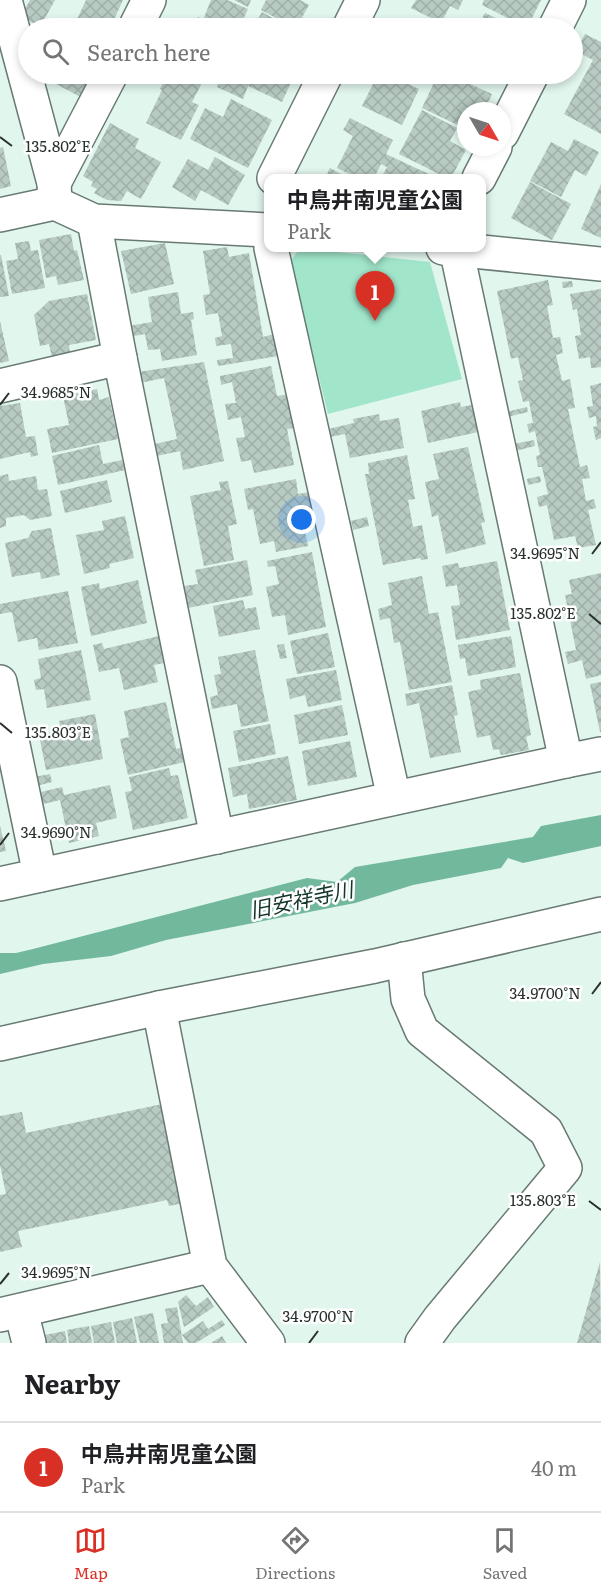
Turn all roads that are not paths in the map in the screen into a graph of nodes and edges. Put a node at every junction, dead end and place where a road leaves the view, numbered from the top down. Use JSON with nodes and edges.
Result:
{"nodes":[{"id":1,"x":5,"y":0,"type":"edge"},
{"id":2,"x":149,"y":0,"type":"edge"},
{"id":3,"x":363,"y":0,"type":"edge"},
{"id":4,"x":569,"y":0,"type":"edge"},
{"id":5,"x":140,"y":18,"type":"edge"},
{"id":6,"x":354,"y":18,"type":"edge"},
{"id":7,"x":560,"y":18,"type":"edge"},
{"id":8,"x":18,"y":50,"type":"edge"},
{"id":9,"x":27,"y":84,"type":"edge"},
{"id":10,"x":106,"y":84,"type":"edge"},
{"id":11,"x":321,"y":84,"type":"edge"},
{"id":12,"x":527,"y":84,"type":"edge"},
{"id":13,"x":511,"y":115,"type":"edge"},
{"id":14,"x":490,"y":156,"type":"edge"},
{"id":15,"x":275,"y":174,"type":"edge"},
{"id":16,"x":481,"y":174,"type":"edge"},
{"id":17,"x":55,"y":193,"type":"junction"},
{"id":18,"x":0,"y":215,"type":"edge"},
{"id":19,"x":94,"y":221,"type":"junction"},
{"id":20,"x":264,"y":236,"type":"edge"},
{"id":21,"x":273,"y":252,"type":"edge"},
{"id":22,"x":453,"y":252,"type":"edge"},
{"id":23,"x":486,"y":252,"type":"edge"},
{"id":24,"x":601,"y":264,"type":"edge"},
{"id":25,"x":120,"y":358,"type":"junction"},
{"id":26,"x":0,"y":386,"type":"edge"},
{"id":27,"x":0,"y":682,"type":"edge"},
{"id":28,"x":601,"y":754,"type":"edge"},
{"id":29,"x":566,"y":760,"type":"junction"},
{"id":30,"x":394,"y":798,"type":"junction"},
{"id":31,"x":217,"y":837,"type":"junction"},
{"id":32,"x":40,"y":875,"type":"junction"},
{"id":33,"x":0,"y":884,"type":"edge"},
{"id":34,"x":601,"y":914,"type":"edge"},
{"id":35,"x":404,"y":959,"type":"junction"},
{"id":36,"x":159,"y":1008,"type":"junction"},
{"id":37,"x":0,"y":1044,"type":"edge"},
{"id":38,"x":210,"y":1266,"type":"junction"},
{"id":39,"x":11,"y":1313,"type":"edge"},
{"id":40,"x":28,"y":1343,"type":"edge"},
{"id":41,"x":268,"y":1343,"type":"edge"},
{"id":42,"x":422,"y":1343,"type":"edge"}],
"edges":[{"from":1,"to":8,"type":"street"},
{"from":2,"to":5,"type":"street"},
{"from":3,"to":6,"type":"street"},
{"from":4,"to":7,"type":"street"},
{"from":9,"to":17,"type":"street"},
{"from":10,"to":17,"type":"street"},
{"from":11,"to":15,"type":"street"},
{"from":12,"to":13,"type":"street"},
{"from":14,"to":16,"type":"street"},
{"from":17,"to":18,"type":"street"},
{"from":17,"to":19,"type":"street"},
{"from":19,"to":20,"type":"street"},
{"from":19,"to":25,"type":"street"},
{"from":21,"to":30,"type":"street"},
{"from":22,"to":29,"type":"street"},
{"from":23,"to":24,"type":"street"},
{"from":25,"to":26,"type":"street"},
{"from":25,"to":31,"type":"street"},
{"from":27,"to":32,"type":"street"},
{"from":28,"to":29,"type":"street"},
{"from":29,"to":30,"type":"street"},
{"from":30,"to":31,"type":"street"},
{"from":31,"to":32,"type":"street"},
{"from":32,"to":33,"type":"street"},
{"from":34,"to":35,"type":"street"},
{"from":35,"to":36,"type":"street"},
{"from":35,"to":42,"type":"street"},
{"from":36,"to":37,"type":"street"},
{"from":36,"to":38,"type":"street"},
{"from":38,"to":39,"type":"street"},
{"from":38,"to":41,"type":"street"},
{"from":39,"to":40,"type":"street"}]}
